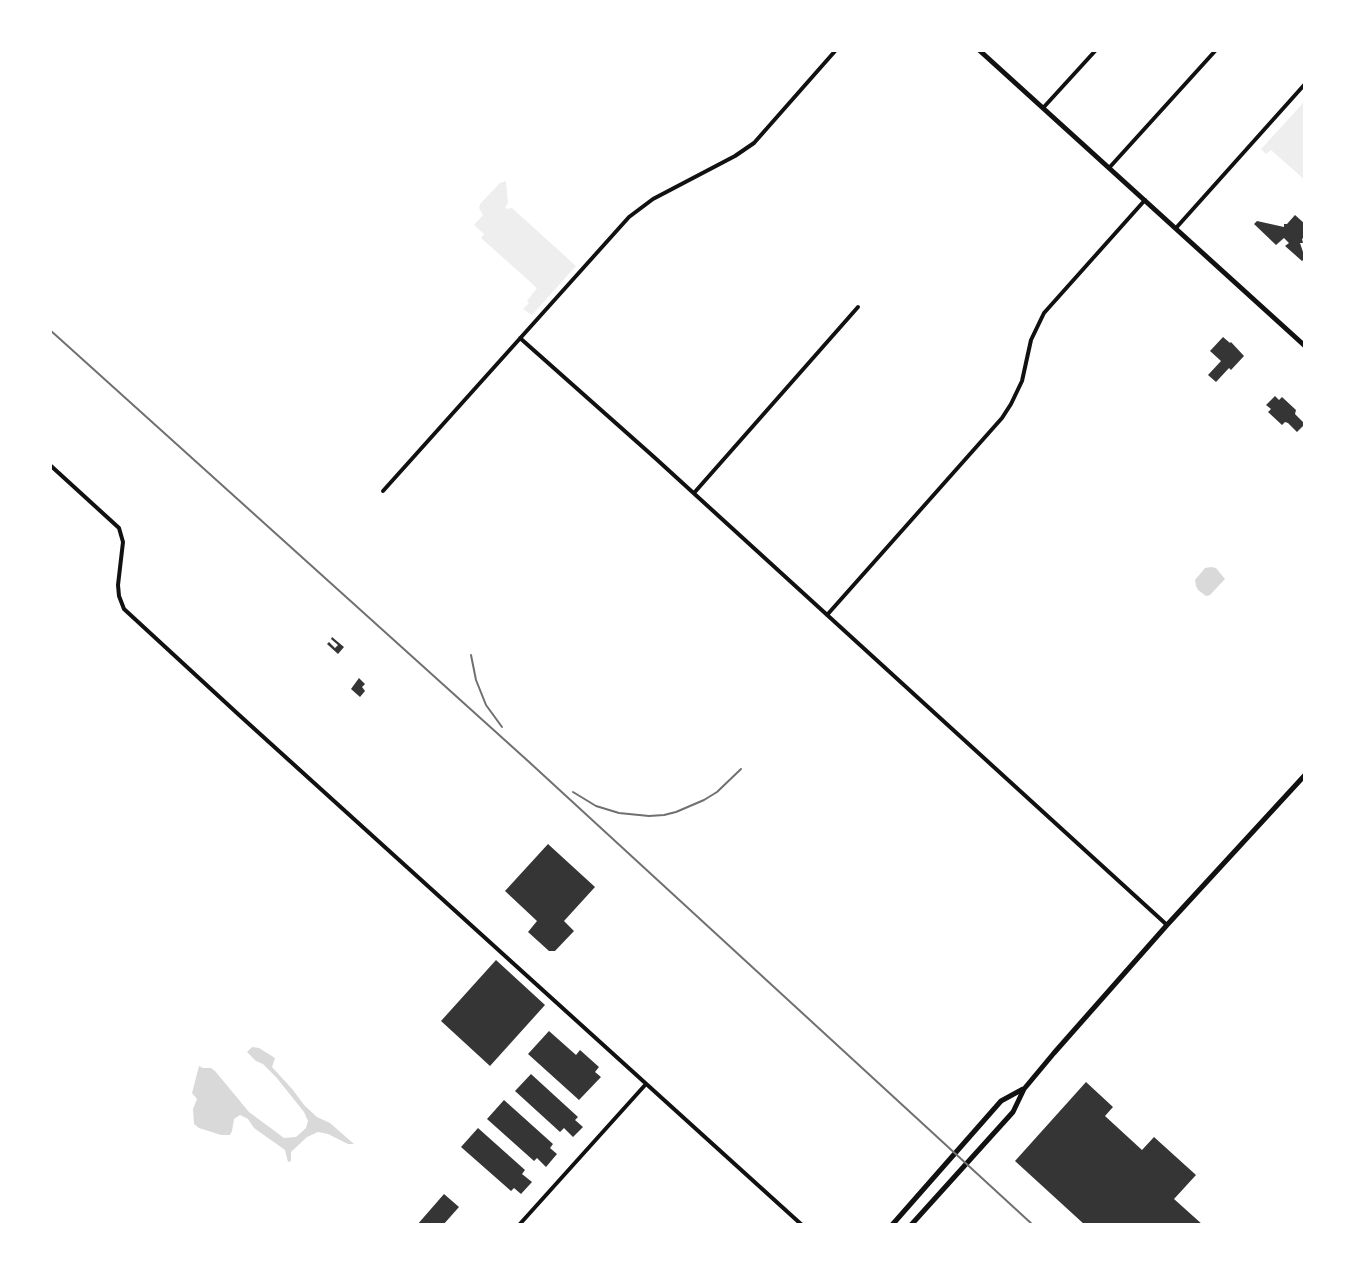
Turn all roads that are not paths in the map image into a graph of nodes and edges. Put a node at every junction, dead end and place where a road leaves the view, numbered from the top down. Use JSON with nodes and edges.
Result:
{"nodes":[{"id":1,"x":836,"y":50,"type":"edge"},
{"id":2,"x":979,"y":50,"type":"edge"},
{"id":3,"x":1096,"y":50,"type":"edge"},
{"id":4,"x":1216,"y":50,"type":"edge"},
{"id":5,"x":1305,"y":84,"type":"edge"},
{"id":6,"x":1043,"y":108,"type":"junction"},
{"id":7,"x":1109,"y":168,"type":"junction"},
{"id":8,"x":1145,"y":200,"type":"junction"},
{"id":9,"x":1176,"y":228,"type":"junction"},
{"id":10,"x":858,"y":307,"type":"dead end"},
{"id":11,"x":520,"y":338,"type":"junction"},
{"id":12,"x":1305,"y":346,"type":"edge"},
{"id":13,"x":50,"y":465,"type":"edge"},
{"id":14,"x":383,"y":491,"type":"dead end"},
{"id":15,"x":694,"y":493,"type":"junction"},
{"id":16,"x":827,"y":615,"type":"junction"},
{"id":17,"x":1305,"y":775,"type":"edge"},
{"id":18,"x":1167,"y":925,"type":"junction"},
{"id":19,"x":646,"y":1084,"type":"junction"},
{"id":20,"x":1024,"y":1089,"type":"junction"},
{"id":21,"x":519,"y":1225,"type":"edge"},
{"id":22,"x":802,"y":1225,"type":"edge"},
{"id":23,"x":892,"y":1225,"type":"edge"},
{"id":24,"x":911,"y":1225,"type":"edge"}],
"edges":[{"from":1,"to":11,"type":"street"},
{"from":2,"to":6,"type":"main road"},
{"from":3,"to":6,"type":"street"},
{"from":4,"to":7,"type":"street"},
{"from":5,"to":9,"type":"street"},
{"from":6,"to":7,"type":"main road"},
{"from":7,"to":8,"type":"main road"},
{"from":8,"to":9,"type":"main road"},
{"from":8,"to":16,"type":"street"},
{"from":9,"to":12,"type":"main road"},
{"from":10,"to":15,"type":"street"},
{"from":11,"to":14,"type":"street"},
{"from":11,"to":15,"type":"street"},
{"from":13,"to":19,"type":"street"},
{"from":15,"to":16,"type":"street"},
{"from":16,"to":18,"type":"street"},
{"from":17,"to":18,"type":"main road"},
{"from":18,"to":20,"type":"main road"},
{"from":19,"to":21,"type":"street"},
{"from":19,"to":22,"type":"street"},
{"from":20,"to":23,"type":"main road"},
{"from":20,"to":24,"type":"main road"}]}
